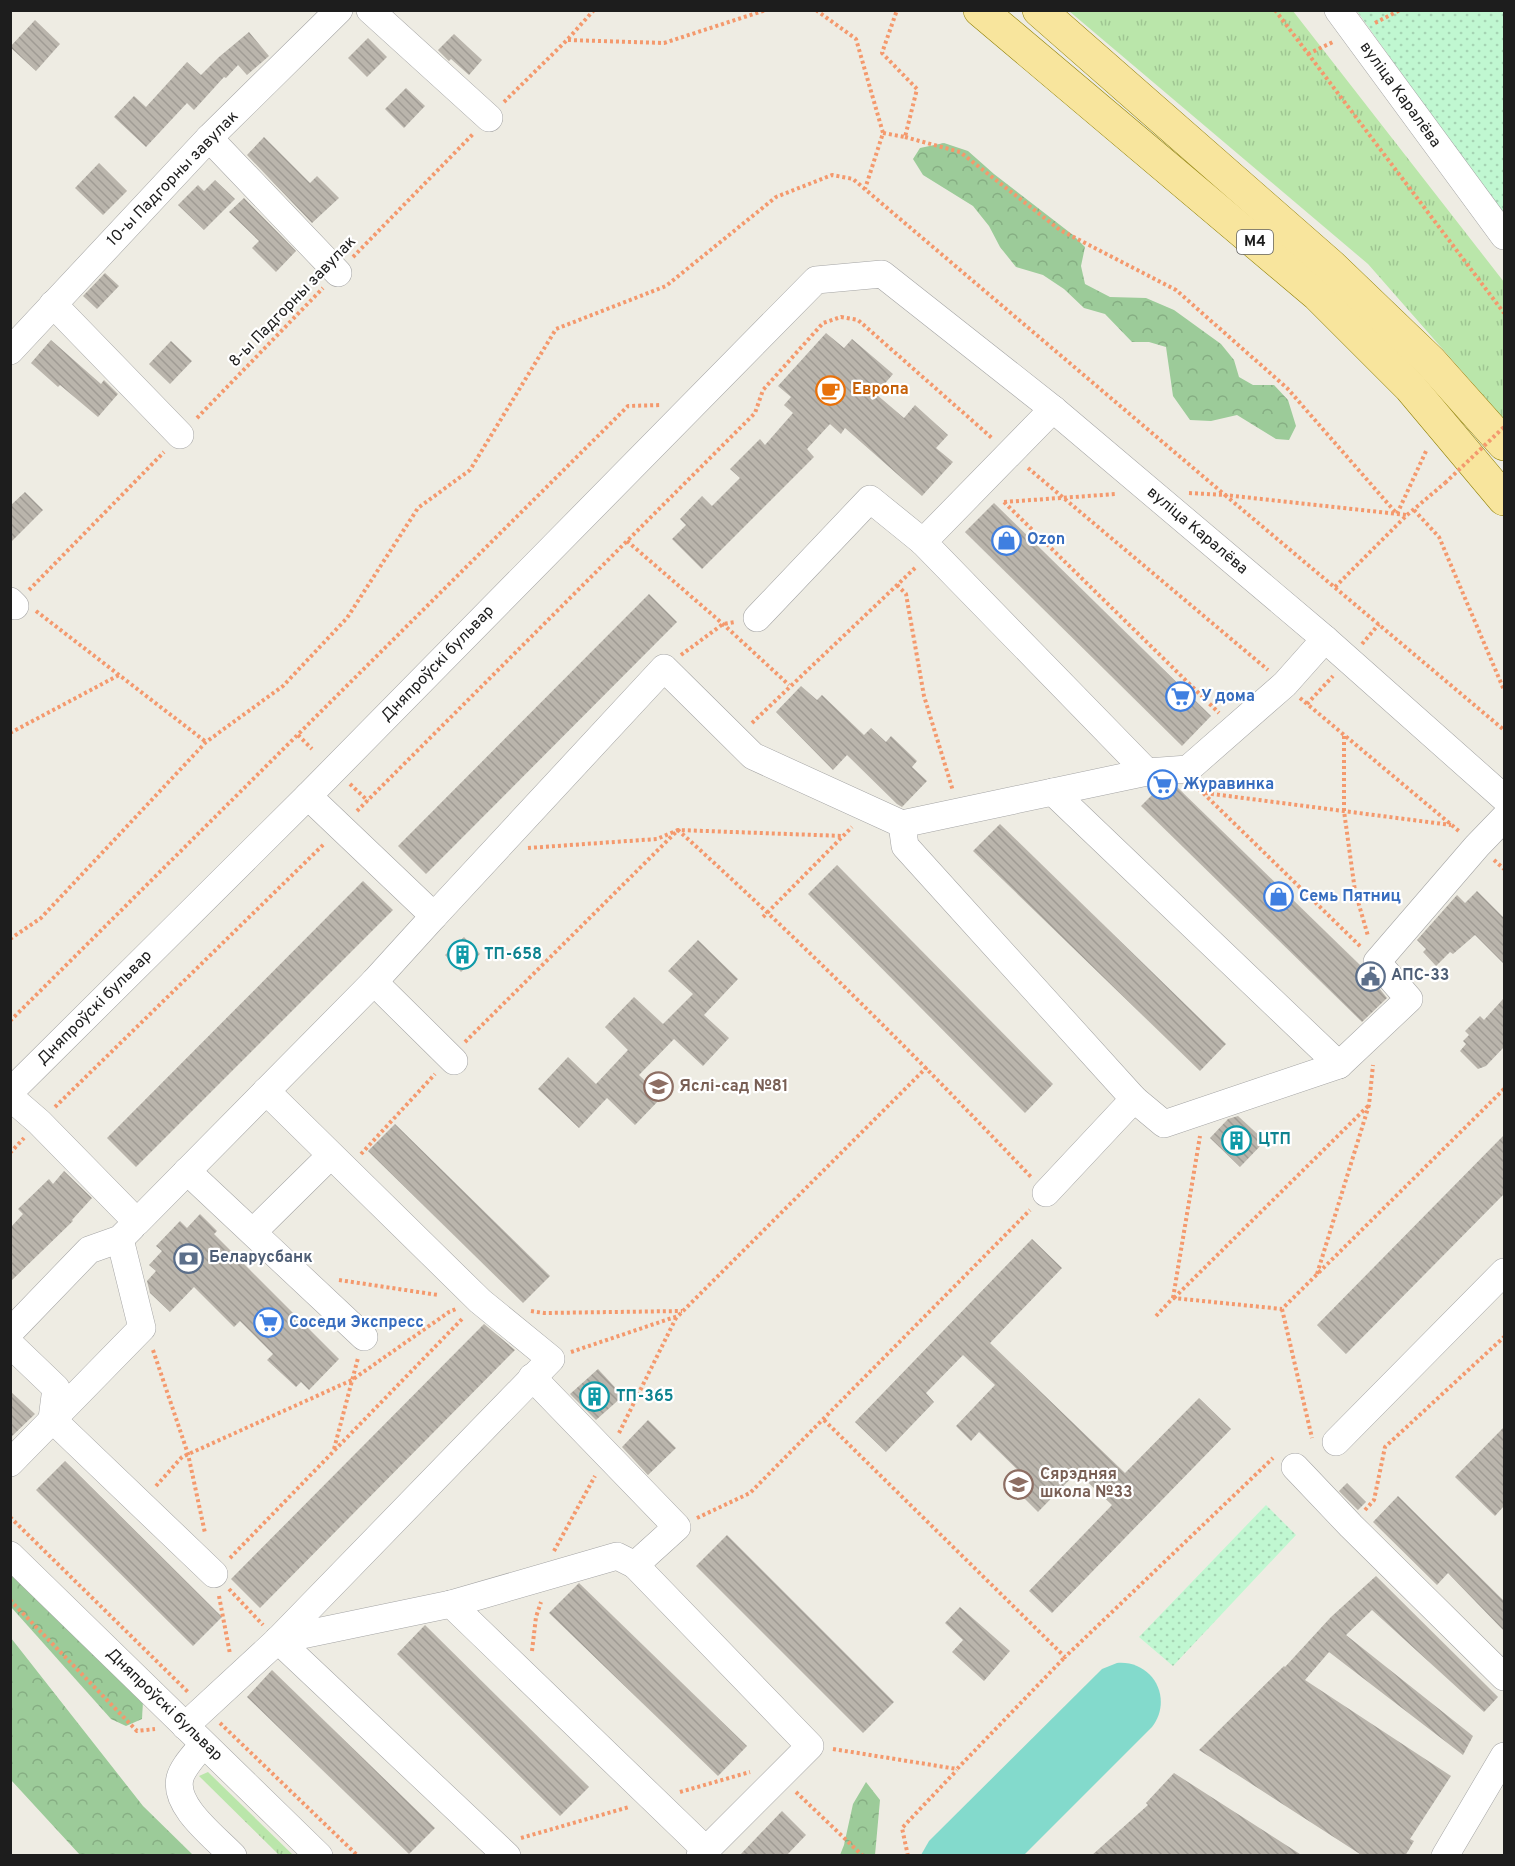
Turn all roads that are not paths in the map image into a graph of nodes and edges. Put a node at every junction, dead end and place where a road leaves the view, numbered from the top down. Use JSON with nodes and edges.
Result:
{"nodes":[{"id":1,"x":339,"y":10,"type":"edge"},
{"id":2,"x":370,"y":10,"type":"edge"},
{"id":3,"x":980,"y":10,"type":"edge"},
{"id":4,"x":1040,"y":10,"type":"edge"},
{"id":5,"x":1338,"y":10,"type":"edge"},
{"id":6,"x":489,"y":118,"type":"road end"},
{"id":7,"x":209,"y":138,"type":"junction"},
{"id":8,"x":1504,"y":236,"type":"edge"},
{"id":9,"x":338,"y":273,"type":"road end"},
{"id":10,"x":882,"y":274,"type":"joint"},
{"id":11,"x":53,"y":304,"type":"junction"},
{"id":12,"x":10,"y":351,"type":"edge"},
{"id":13,"x":1053,"y":409,"type":"junction"},
{"id":14,"x":180,"y":435,"type":"road end"},
{"id":15,"x":1504,"y":444,"type":"edge"},
{"id":16,"x":1504,"y":499,"type":"edge"},
{"id":17,"x":927,"y":547,"type":"junction"},
{"id":18,"x":757,"y":618,"type":"road end"},
{"id":19,"x":1324,"y":639,"type":"junction"},
{"id":20,"x":1147,"y":772,"type":"junction"},
{"id":21,"x":1053,"y":792,"type":"junction"},
{"id":22,"x":308,"y":796,"type":"junction"},
{"id":23,"x":1504,"y":798,"type":"edge"},
{"id":24,"x":1504,"y":818,"type":"edge"},
{"id":25,"x":902,"y":824,"type":"junction"},
{"id":26,"x":434,"y":916,"type":"junction"},
{"id":27,"x":374,"y":982,"type":"junction"},
{"id":28,"x":452,"y":1059,"type":"road end"},
{"id":29,"x":1339,"y":1065,"type":"junction"},
{"id":30,"x":266,"y":1091,"type":"junction"},
{"id":31,"x":10,"y":1092,"type":"edge"},
{"id":32,"x":10,"y":1097,"type":"edge"},
{"id":33,"x":1134,"y":1100,"type":"junction"},
{"id":34,"x":338,"y":1163,"type":"junction"},
{"id":35,"x":188,"y":1171,"type":"junction"},
{"id":36,"x":1046,"y":1193,"type":"road end"},
{"id":37,"x":128,"y":1231,"type":"junction"},
{"id":38,"x":253,"y":1232,"type":"junction"},
{"id":39,"x":1504,"y":1272,"type":"edge"},
{"id":40,"x":10,"y":1332,"type":"edge"},
{"id":41,"x":364,"y":1337,"type":"road end"},
{"id":42,"x":10,"y":1344,"type":"edge"},
{"id":43,"x":542,"y":1368,"type":"junction"},
{"id":44,"x":52,"y":1419,"type":"junction"},
{"id":45,"x":1324,"y":1441,"type":"road end"},
{"id":46,"x":10,"y":1462,"type":"edge"},
{"id":47,"x":1295,"y":1467,"type":"road end"},
{"id":48,"x":10,"y":1555,"type":"edge"},
{"id":49,"x":635,"y":1565,"type":"junction"},
{"id":50,"x":214,"y":1574,"type":"road end"},
{"id":51,"x":451,"y":1604,"type":"junction"},
{"id":52,"x":278,"y":1640,"type":"junction"},
{"id":53,"x":1504,"y":1677,"type":"edge"},
{"id":54,"x":198,"y":1726,"type":"junction"},
{"id":55,"x":1504,"y":1756,"type":"edge"},
{"id":56,"x":498,"y":1853,"type":"edge"},
{"id":57,"x":703,"y":1853,"type":"edge"},
{"id":58,"x":232,"y":1856,"type":"edge"},
{"id":59,"x":319,"y":1856,"type":"edge"},
{"id":60,"x":1445,"y":1856,"type":"edge"}],
"edges":[{"from":1,"to":7,"type":"street","name":"10-ы Падгорны завулак"},
{"from":2,"to":6,"type":"street"},
{"from":3,"to":16,"type":"main road","number":"М4"},
{"from":4,"to":15,"type":"main road","number":"М4"},
{"from":5,"to":8,"type":"street","name":"вуліца Каралёва"},
{"from":7,"to":9,"type":"street"},
{"from":7,"to":11,"type":"street","name":"10-ы Падгорны завулак"},
{"from":10,"to":13,"type":"street","name":"вуліца Каралёва"},
{"from":10,"to":22,"type":"street","name":"Дняпроўскі бульвар"},
{"from":11,"to":12,"type":"street","name":"10-ы Падгорны завулак"},
{"from":11,"to":14,"type":"street"},
{"from":13,"to":17,"type":"street"},
{"from":13,"to":19,"type":"street","name":"вуліца Каралёва"},
{"from":17,"to":18,"type":"street"},
{"from":17,"to":20,"type":"street"},
{"from":19,"to":20,"type":"street"},
{"from":19,"to":23,"type":"street","name":"вуліца Каралёва"},
{"from":20,"to":21,"type":"street"},
{"from":21,"to":25,"type":"street"},
{"from":21,"to":29,"type":"street"},
{"from":22,"to":26,"type":"street"},
{"from":22,"to":31,"type":"street","name":"Дняпроўскі бульвар"},
{"from":24,"to":29,"type":"street"},
{"from":25,"to":26,"type":"street"},
{"from":25,"to":33,"type":"street"},
{"from":26,"to":27,"type":"street"},
{"from":27,"to":28,"type":"street"},
{"from":27,"to":30,"type":"street"},
{"from":29,"to":33,"type":"street"},
{"from":30,"to":34,"type":"street"},
{"from":30,"to":35,"type":"street"},
{"from":32,"to":37,"type":"street"},
{"from":33,"to":36,"type":"street"},
{"from":34,"to":38,"type":"street"},
{"from":34,"to":43,"type":"street"},
{"from":35,"to":37,"type":"street"},
{"from":35,"to":38,"type":"street"},
{"from":37,"to":40,"type":"street"},
{"from":37,"to":44,"type":"street"},
{"from":38,"to":41,"type":"street"},
{"from":39,"to":45,"type":"street"},
{"from":42,"to":44,"type":"street"},
{"from":43,"to":49,"type":"street"},
{"from":43,"to":52,"type":"street"},
{"from":44,"to":46,"type":"street"},
{"from":44,"to":50,"type":"street"},
{"from":47,"to":53,"type":"street"},
{"from":48,"to":54,"type":"street","name":"Дняпроўскі бульвар"},
{"from":49,"to":51,"type":"street"},
{"from":49,"to":57,"type":"street"},
{"from":51,"to":52,"type":"street"},
{"from":51,"to":57,"type":"street"},
{"from":52,"to":54,"type":"street"},
{"from":52,"to":56,"type":"street"},
{"from":54,"to":58,"type":"street"},
{"from":54,"to":59,"type":"street","name":"Дняпроўскі бульвар"},
{"from":55,"to":60,"type":"street"}]}
